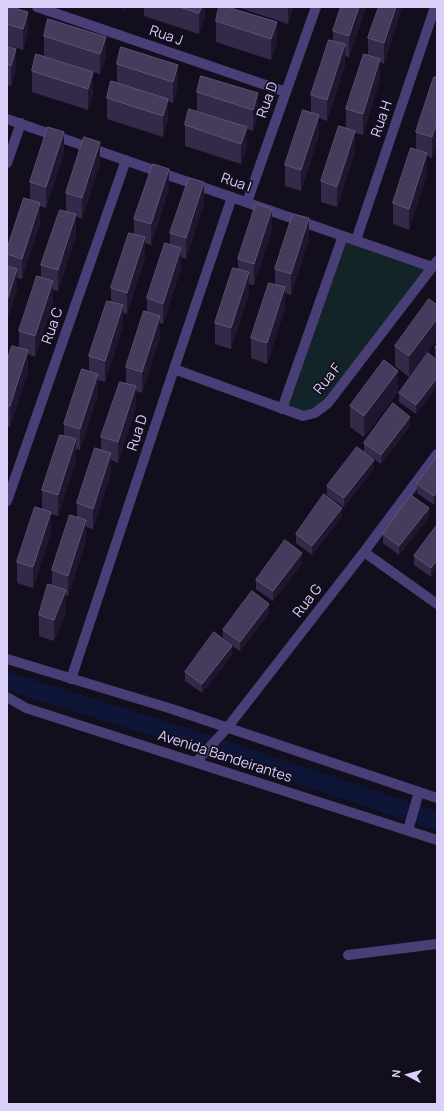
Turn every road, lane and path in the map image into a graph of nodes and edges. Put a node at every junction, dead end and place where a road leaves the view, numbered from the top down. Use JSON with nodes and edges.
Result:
{"nodes":[{"id":1,"x":37,"y":7,"type":"edge"},
{"id":2,"x":316,"y":7,"type":"edge"},
{"id":3,"x":435,"y":7,"type":"edge"},
{"id":4,"x":286,"y":92,"type":"junction"},
{"id":5,"x":7,"y":119,"type":"edge"},
{"id":6,"x":21,"y":123,"type":"junction"},
{"id":7,"x":126,"y":160,"type":"junction"},
{"id":8,"x":7,"y":163,"type":"edge"},
{"id":9,"x":232,"y":197,"type":"junction"},
{"id":10,"x":247,"y":202,"type":"junction"},
{"id":11,"x":343,"y":236,"type":"junction"},
{"id":12,"x":356,"y":240,"type":"junction"},
{"id":13,"x":435,"y":264,"type":"edge"},
{"id":14,"x":174,"y":369,"type":"junction"},
{"id":15,"x":282,"y":409,"type":"junction"},
{"id":16,"x":437,"y":454,"type":"edge"},
{"id":17,"x":7,"y":501,"type":"edge"},
{"id":18,"x":364,"y":552,"type":"junction"},
{"id":19,"x":437,"y":604,"type":"edge"},
{"id":20,"x":7,"y":659,"type":"edge"},
{"id":21,"x":71,"y":679,"type":"junction"},
{"id":22,"x":7,"y":697,"type":"edge"},
{"id":23,"x":227,"y":728,"type":"junction"},
{"id":24,"x":196,"y":762,"type":"junction"},
{"id":25,"x":420,"y":792,"type":"junction"},
{"id":26,"x":437,"y":798,"type":"edge"},
{"id":27,"x":408,"y":830,"type":"junction"},
{"id":28,"x":437,"y":840,"type":"edge"},
{"id":29,"x":437,"y":944,"type":"edge"},
{"id":30,"x":348,"y":955,"type":"dead end"}],
"edges":[{"from":1,"to":4,"type":"street","name":"Rua J"},
{"from":2,"to":4,"type":"street","name":"Rua D"},
{"from":3,"to":12,"type":"street","name":"Rua H"},
{"from":4,"to":10,"type":"street","name":"Rua D"},
{"from":5,"to":6,"type":"street","name":"Rua I"},
{"from":6,"to":7,"type":"street","name":"Rua I"},
{"from":6,"to":8,"type":"street"},
{"from":7,"to":9,"type":"street","name":"Rua I"},
{"from":7,"to":17,"type":"street","name":"Rua C"},
{"from":9,"to":10,"type":"street","name":"Rua I"},
{"from":9,"to":14,"type":"street","name":"Rua D"},
{"from":10,"to":11,"type":"street","name":"Rua I"},
{"from":11,"to":12,"type":"street","name":"Rua I"},
{"from":11,"to":15,"type":"street"},
{"from":12,"to":13,"type":"street","name":"Rua I"},
{"from":13,"to":15,"type":"street","name":"Rua F"},
{"from":14,"to":15,"type":"street","name":"Rua F"},
{"from":14,"to":21,"type":"street","name":"Rua D"},
{"from":16,"to":18,"type":"street","name":"Rua G"},
{"from":18,"to":19,"type":"street"},
{"from":18,"to":23,"type":"street","name":"Rua G"},
{"from":20,"to":21,"type":"street","name":"Avenida Bandeirantes"},
{"from":21,"to":23,"type":"street","name":"Avenida Bandeirantes"},
{"from":22,"to":24,"type":"street","name":"Avenida Bandeirantes"},
{"from":23,"to":24,"type":"street","name":"Rua G"},
{"from":23,"to":25,"type":"street","name":"Avenida Bandeirantes"},
{"from":24,"to":27,"type":"street","name":"Avenida Bandeirantes"},
{"from":25,"to":26,"type":"street","name":"Avenida Bandeirantes"},
{"from":25,"to":27,"type":"street"},
{"from":27,"to":28,"type":"street","name":"Avenida Bandeirantes"},
{"from":29,"to":30,"type":"street"}]}
